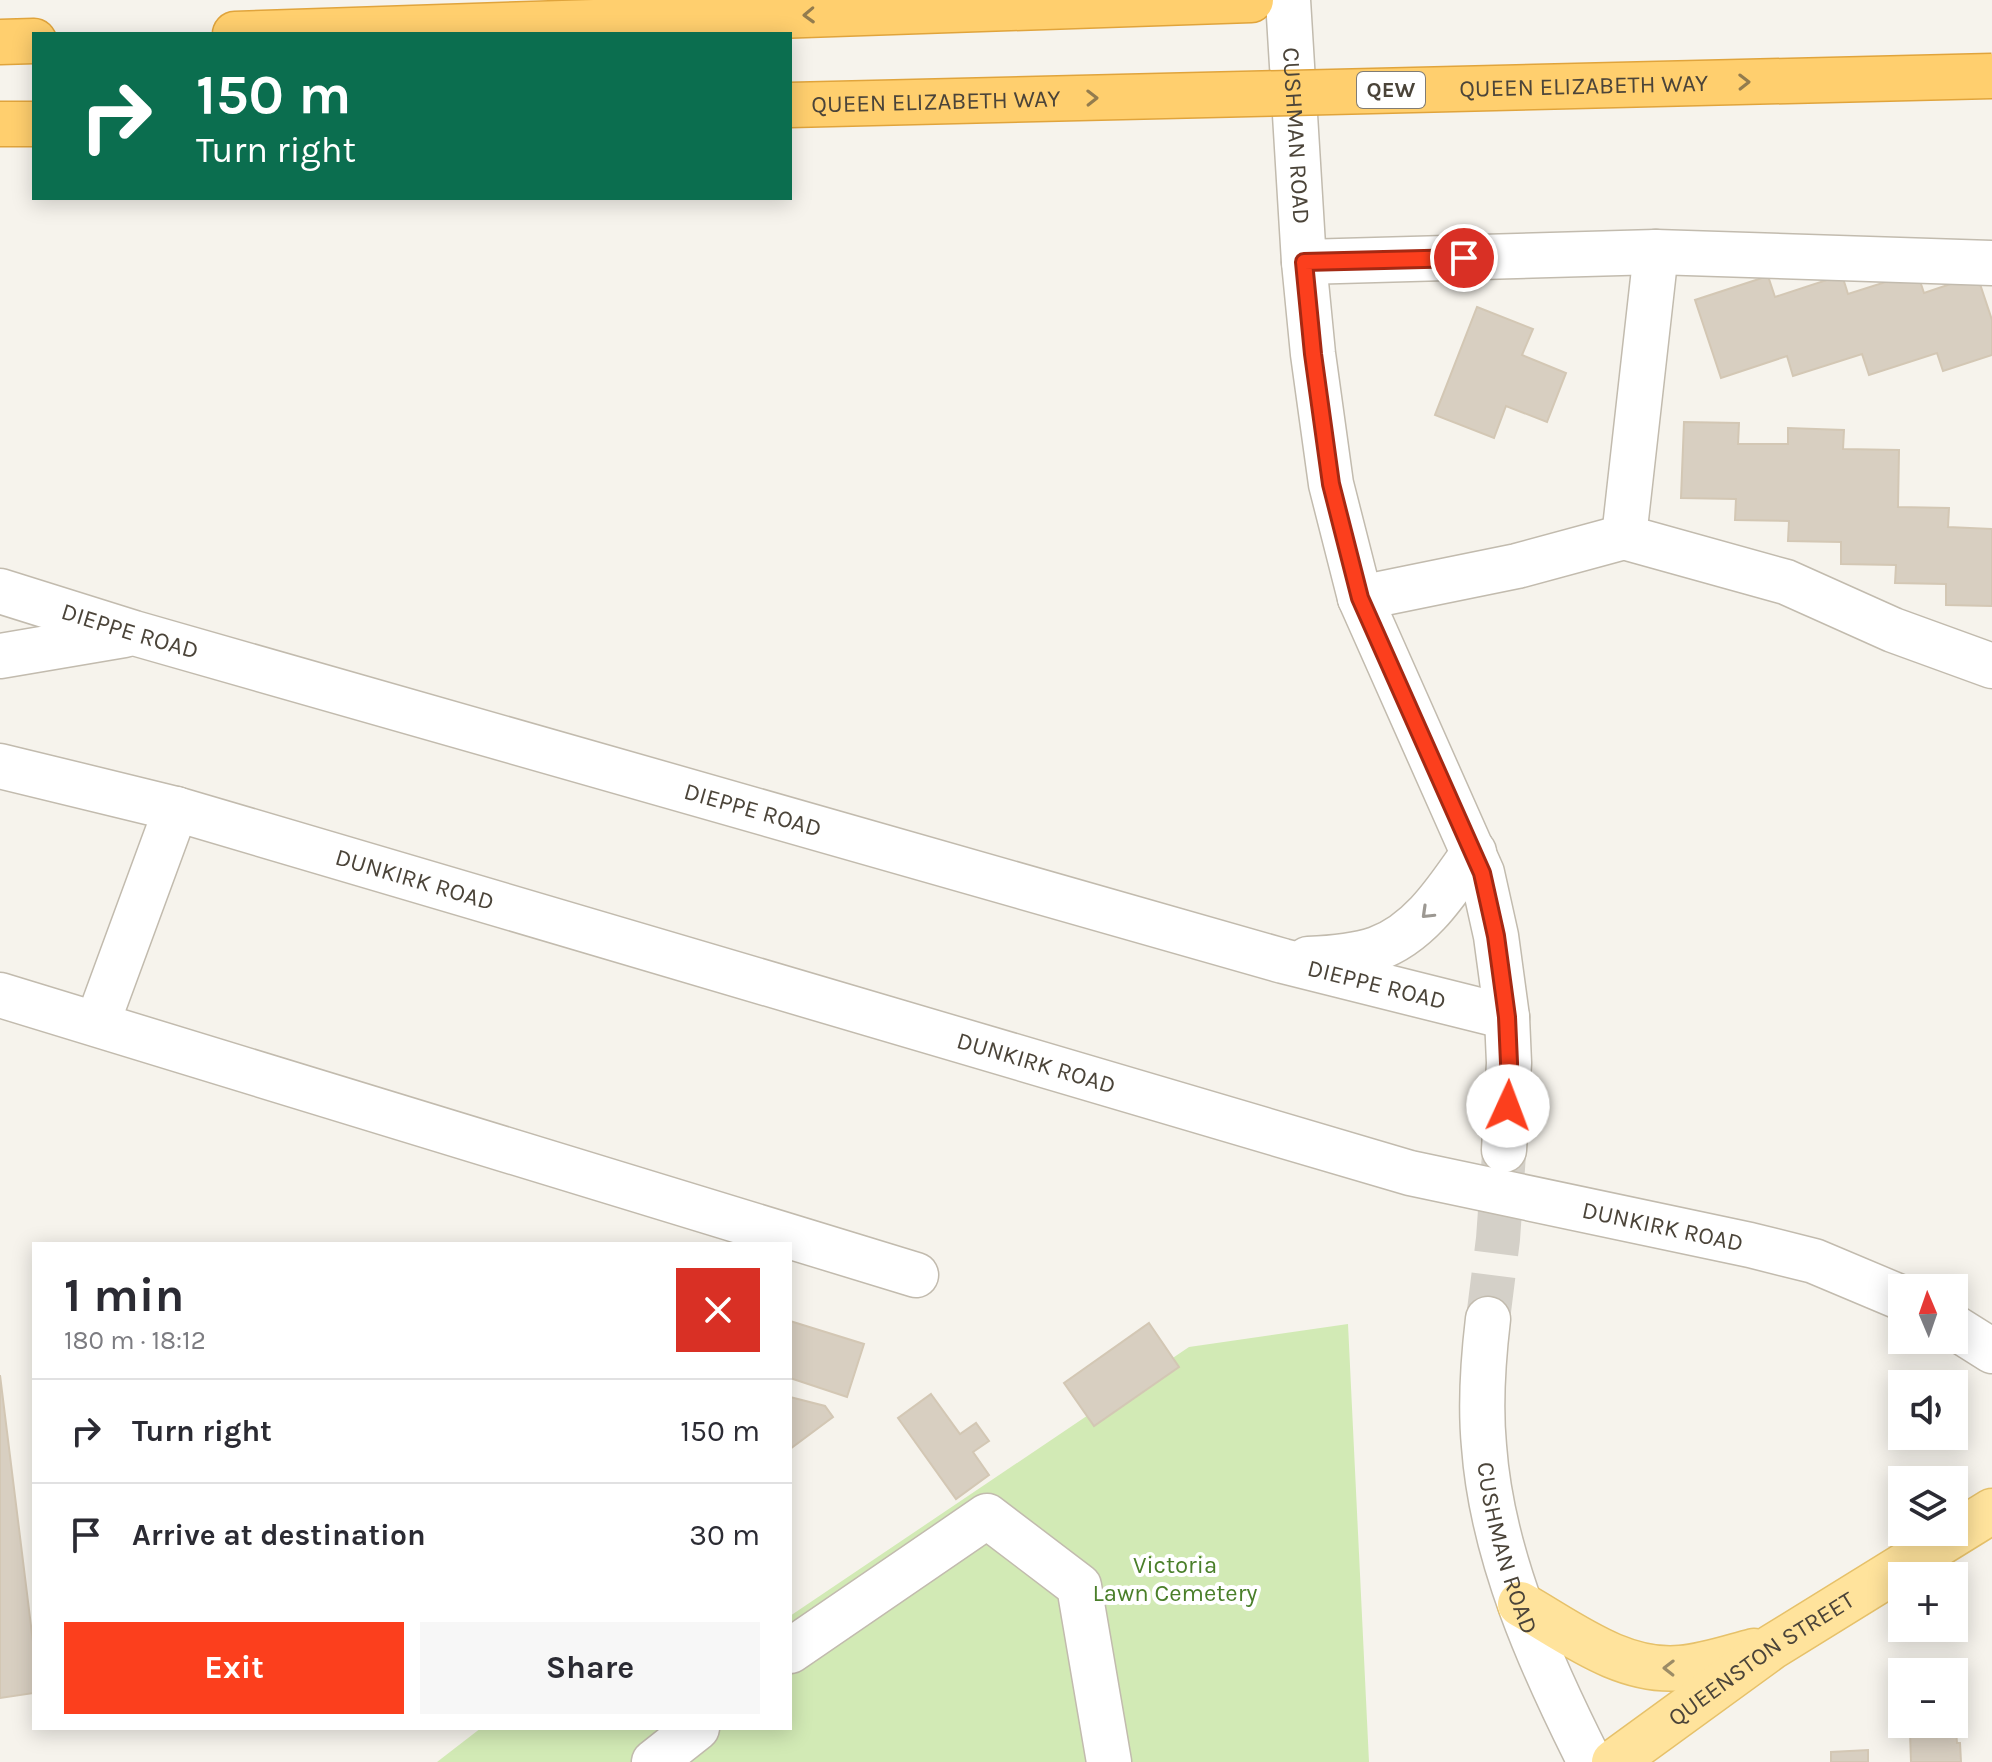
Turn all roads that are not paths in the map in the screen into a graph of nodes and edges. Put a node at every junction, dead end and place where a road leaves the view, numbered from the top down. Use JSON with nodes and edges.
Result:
{"nodes":[{"id":1,"x":1251,"y":0,"type":"edge"},
{"id":2,"x":1288,"y":0,"type":"edge"},
{"id":3,"x":295,"y":32,"type":"edge"},
{"id":4,"x":32,"y":41,"type":"edge"},
{"id":5,"x":0,"y":42,"type":"edge"},
{"id":6,"x":1992,"y":76,"type":"edge"},
{"id":7,"x":792,"y":105,"type":"edge"},
{"id":8,"x":0,"y":124,"type":"edge"},
{"id":9,"x":32,"y":124,"type":"edge"},
{"id":10,"x":1656,"y":252,"type":"junction"},
{"id":11,"x":1304,"y":262,"type":"junction"},
{"id":12,"x":1992,"y":263,"type":"edge"},
{"id":13,"x":1624,"y":537,"type":"junction"},
{"id":14,"x":0,"y":591,"type":"edge"},
{"id":15,"x":1360,"y":598,"type":"junction"},
{"id":16,"x":134,"y":633,"type":"junction"},
{"id":17,"x":0,"y":656,"type":"edge"},
{"id":18,"x":1992,"y":666,"type":"edge"},
{"id":19,"x":0,"y":766,"type":"edge"},
{"id":20,"x":176,"y":809,"type":"junction"},
{"id":21,"x":1474,"y":852,"type":"junction"},
{"id":22,"x":1283,"y":961,"type":"junction"},
{"id":23,"x":0,"y":995,"type":"edge"},
{"id":24,"x":1507,"y":1017,"type":"junction"},
{"id":25,"x":97,"y":1024,"type":"junction"},
{"id":26,"x":1504,"y":1150,"type":"tunnel mouth"},
{"id":27,"x":916,"y":1275,"type":"dead end"},
{"id":28,"x":1888,"y":1292,"type":"edge"},
{"id":29,"x":1488,"y":1319,"type":"tunnel mouth"},
{"id":30,"x":1968,"y":1336,"type":"edge"},
{"id":31,"x":1992,"y":1351,"type":"edge"},
{"id":32,"x":1992,"y":1511,"type":"edge"},
{"id":33,"x":1520,"y":1604,"type":"junction"},
{"id":34,"x":1772,"y":1647,"type":"junction"},
{"id":35,"x":792,"y":1650,"type":"edge"},
{"id":36,"x":694,"y":1730,"type":"edge"},
{"id":37,"x":654,"y":1762,"type":"edge"},
{"id":38,"x":1109,"y":1762,"type":"edge"},
{"id":39,"x":1590,"y":1762,"type":"edge"},
{"id":40,"x":1614,"y":1762,"type":"edge"}],
"edges":[{"from":1,"to":3,"type":"highway","one_way":true},
{"from":2,"to":11,"type":"street","name":"CUSHMAN ROAD"},
{"from":4,"to":5,"type":"highway"},
{"from":7,"to":6,"type":"highway","name":"QUEEN ELIZABETH WAY","number":"QEW","one_way":true,"bridge":true},
{"from":8,"to":9,"type":"highway"},
{"from":10,"to":11,"type":"street"},
{"from":10,"to":12,"type":"street"},
{"from":10,"to":13,"type":"street"},
{"from":11,"to":15,"type":"street","name":"CUSHMAN ROAD"},
{"from":13,"to":15,"type":"street"},
{"from":13,"to":18,"type":"street"},
{"from":14,"to":16,"type":"street","name":"DIEPPE ROAD"},
{"from":15,"to":21,"type":"street","name":"CUSHMAN ROAD"},
{"from":16,"to":17,"type":"street"},
{"from":16,"to":22,"type":"street","name":"DIEPPE ROAD"},
{"from":19,"to":20,"type":"street","name":"DUNKIRK ROAD"},
{"from":20,"to":25,"type":"street"},
{"from":20,"to":28,"type":"street","name":"DUNKIRK ROAD"},
{"from":21,"to":22,"type":"street","one_way":true},
{"from":21,"to":24,"type":"street","name":"CUSHMAN ROAD"},
{"from":22,"to":24,"type":"street","name":"DIEPPE ROAD"},
{"from":23,"to":25,"type":"street"},
{"from":24,"to":26,"type":"street","name":"CUSHMAN ROAD"},
{"from":25,"to":27,"type":"street"},
{"from":29,"to":33,"type":"street","name":"CUSHMAN ROAD"},
{"from":30,"to":31,"type":"street"},
{"from":32,"to":34,"type":"main road","name":"QUEENSTON STREET"},
{"from":34,"to":33,"type":"main road","one_way":true},
{"from":33,"to":39,"type":"street","name":"CUSHMAN ROAD"},
{"from":34,"to":40,"type":"main road","name":"QUEENSTON STREET"},
{"from":35,"to":38,"type":"street"},
{"from":36,"to":37,"type":"street"}]}
